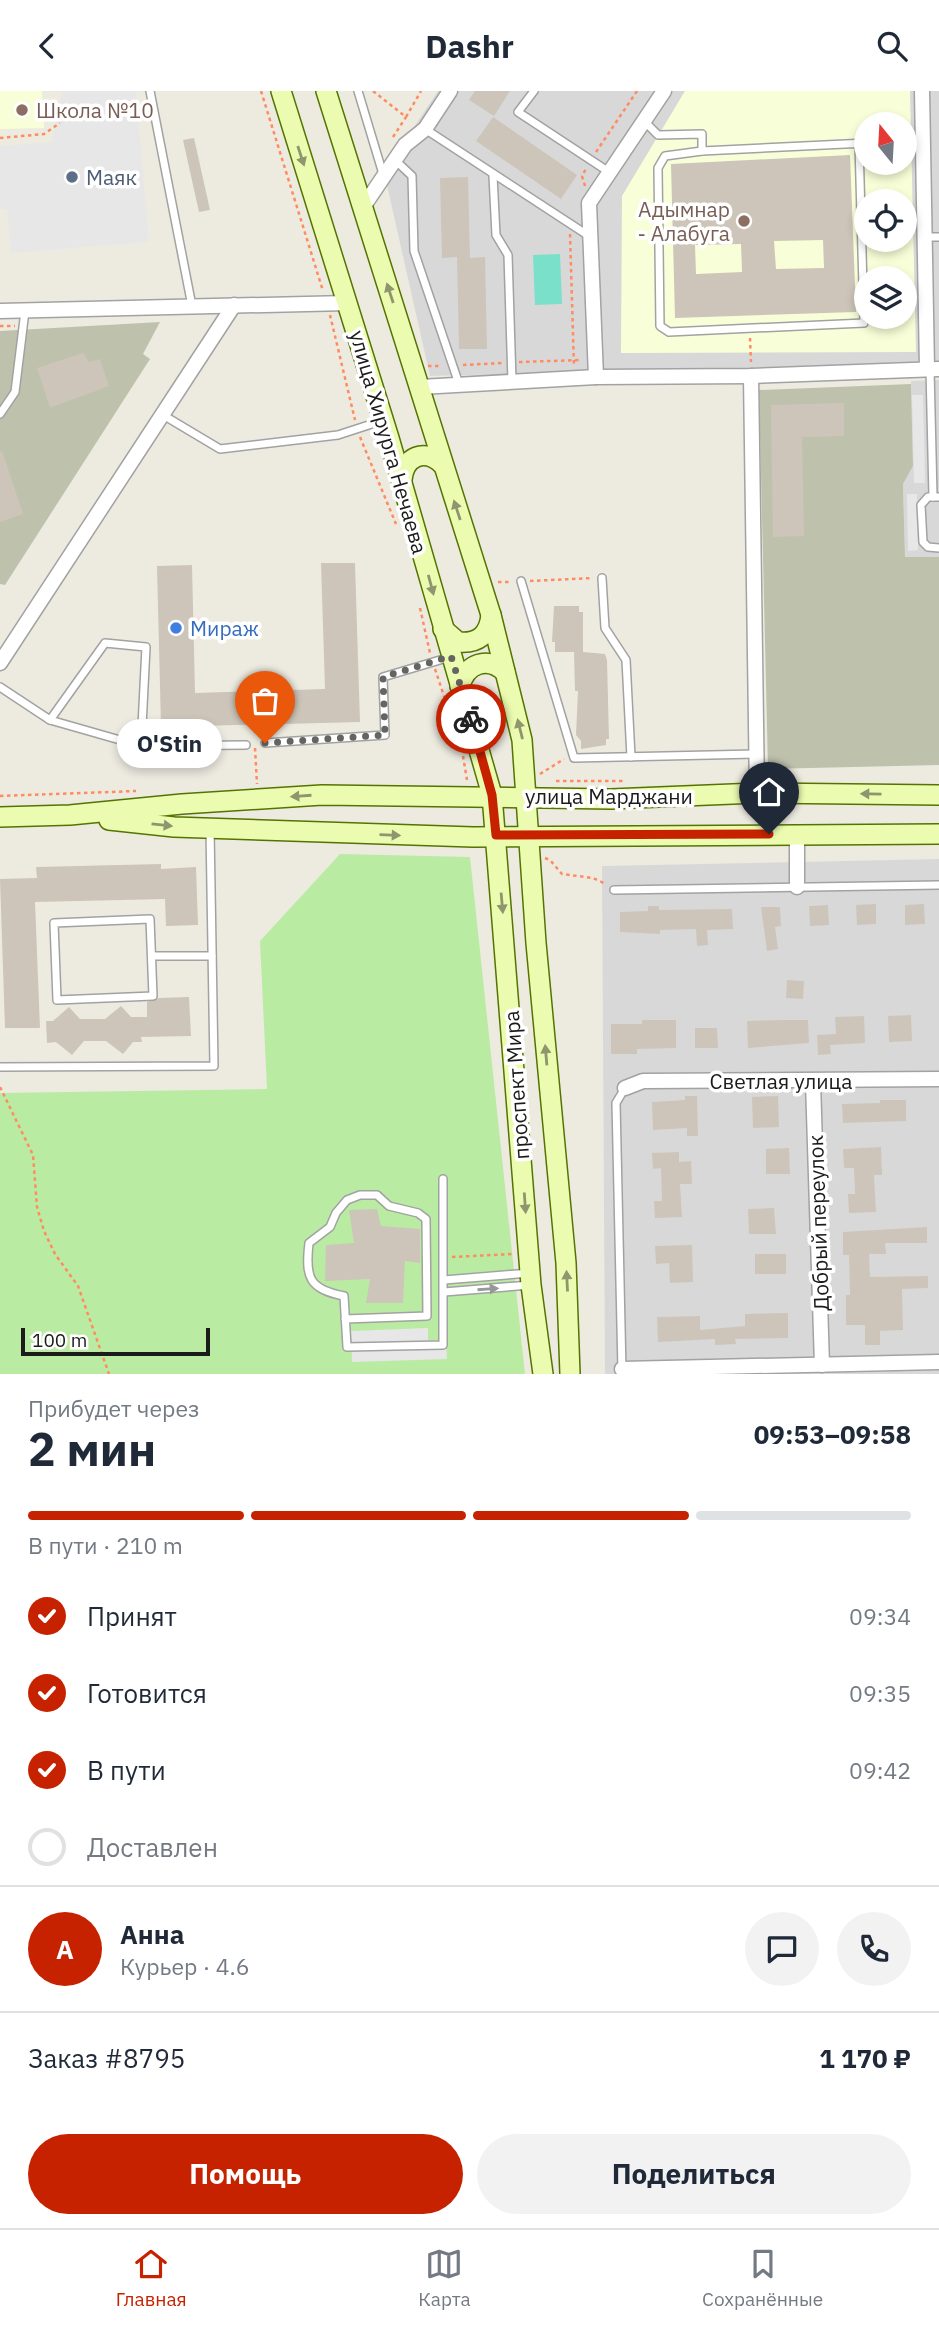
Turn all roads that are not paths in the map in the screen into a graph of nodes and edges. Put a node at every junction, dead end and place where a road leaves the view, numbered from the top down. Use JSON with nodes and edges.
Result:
{"nodes":[{"id":1,"x":150,"y":91,"type":"edge"},
{"id":2,"x":281,"y":91,"type":"edge"},
{"id":3,"x":327,"y":91,"type":"edge"},
{"id":4,"x":358,"y":91,"type":"edge"},
{"id":5,"x":450,"y":91,"type":"edge"},
{"id":6,"x":534,"y":91,"type":"edge"},
{"id":7,"x":664,"y":91,"type":"edge"},
{"id":8,"x":922,"y":91,"type":"edge"},
{"id":9,"x":644,"y":121,"type":"junction"},
{"id":10,"x":425,"y":129,"type":"junction"},
{"id":11,"x":917,"y":141,"type":"edge"},
{"id":12,"x":923,"y":141,"type":"junction"},
{"id":13,"x":854,"y":143,"type":"edge"},
{"id":14,"x":702,"y":151,"type":"junction"},
{"id":15,"x":395,"y":160,"type":"junction"},
{"id":16,"x":609,"y":172,"type":"junction"},
{"id":17,"x":863,"y":175,"type":"edge"},
{"id":18,"x":493,"y":176,"type":"junction"},
{"id":19,"x":384,"y":177,"type":"junction"},
{"id":20,"x":363,"y":207,"type":"junction"},
{"id":21,"x":590,"y":237,"type":"junction"},
{"id":22,"x":932,"y":237,"type":"edge"},
{"id":23,"x":0,"y":301,"type":"edge"},
{"id":24,"x":348,"y":303,"type":"junction"},
{"id":25,"x":233,"y":305,"type":"junction"},
{"id":26,"x":192,"y":306,"type":"junction"},
{"id":27,"x":25,"y":310,"type":"junction"},
{"id":28,"x":0,"y":311,"type":"edge"},
{"id":29,"x":932,"y":369,"type":"edge"},
{"id":30,"x":751,"y":376,"type":"junction"},
{"id":31,"x":596,"y":377,"type":"junction"},
{"id":32,"x":512,"y":381,"type":"junction"},
{"id":33,"x":460,"y":385,"type":"junction"},
{"id":34,"x":935,"y":385,"type":"edge"},
{"id":35,"x":420,"y":387,"type":"junction"},
{"id":36,"x":0,"y":414,"type":"edge"},
{"id":37,"x":162,"y":414,"type":"junction"},
{"id":38,"x":384,"y":420,"type":"junction"},
{"id":39,"x":935,"y":441,"type":"edge"},
{"id":40,"x":442,"y":464,"type":"junction"},
{"id":41,"x":402,"y":480,"type":"junction"},
{"id":42,"x":936,"y":497,"type":"edge"},
{"id":43,"x":939,"y":548,"type":"edge"},
{"id":44,"x":602,"y":578,"type":"road end"},
{"id":45,"x":521,"y":581,"type":"road end"},
{"id":46,"x":491,"y":615,"type":"junction"},
{"id":47,"x":443,"y":629,"type":"junction"},
{"id":48,"x":442,"y":659,"type":"junction"},
{"id":49,"x":0,"y":663,"type":"edge"},
{"id":50,"x":505,"y":672,"type":"junction"},
{"id":51,"x":460,"y":686,"type":"junction"},
{"id":52,"x":0,"y":687,"type":"edge"},
{"id":53,"x":50,"y":720,"type":"junction"},
{"id":54,"x":265,"y":743,"type":"dead end"},
{"id":55,"x":141,"y":745,"type":"junction"},
{"id":56,"x":251,"y":745,"type":"road end"},
{"id":57,"x":757,"y":754,"type":"junction"},
{"id":58,"x":631,"y":757,"type":"junction"},
{"id":59,"x":757,"y":793,"type":"junction"},
{"id":60,"x":492,"y":795,"type":"junction"},
{"id":61,"x":939,"y":795,"type":"edge"},
{"id":62,"x":528,"y":797,"type":"junction"},
{"id":63,"x":70,"y":815,"type":"junction"},
{"id":64,"x":0,"y":817,"type":"edge"},
{"id":65,"x":210,"y":828,"type":"junction"},
{"id":66,"x":528,"y":834,"type":"junction"},
{"id":67,"x":797,"y":834,"type":"junction"},
{"id":68,"x":939,"y":834,"type":"edge"},
{"id":69,"x":496,"y":835,"type":"junction"},
{"id":70,"x":939,"y":885,"type":"edge"},
{"id":71,"x":797,"y":887,"type":"junction"},
{"id":72,"x":614,"y":890,"type":"road end"},
{"id":73,"x":506,"y":943,"type":"junction"},
{"id":74,"x":536,"y":943,"type":"junction"},
{"id":75,"x":152,"y":956,"type":"junction"},
{"id":76,"x":212,"y":957,"type":"junction"},
{"id":77,"x":0,"y":1067,"type":"edge"},
{"id":78,"x":939,"y":1079,"type":"edge"},
{"id":79,"x":813,"y":1082,"type":"junction"},
{"id":80,"x":625,"y":1088,"type":"joint"},
{"id":81,"x":443,"y":1179,"type":"dead end"},
{"id":82,"x":531,"y":1279,"type":"junction"},
{"id":83,"x":444,"y":1280,"type":"junction"},
{"id":84,"x":444,"y":1292,"type":"junction"},
{"id":85,"x":345,"y":1319,"type":"junction"},
{"id":86,"x":569,"y":1323,"type":"junction"},
{"id":87,"x":535,"y":1326,"type":"junction"},
{"id":88,"x":939,"y":1362,"type":"edge"},
{"id":89,"x":823,"y":1369,"type":"edge"},
{"id":90,"x":622,"y":1372,"type":"edge"},
{"id":91,"x":543,"y":1374,"type":"edge"},
{"id":92,"x":570,"y":1374,"type":"edge"}],
"edges":[{"from":1,"to":26,"type":"lane"},
{"from":2,"to":24,"type":"main road","name":"улица Хирурга Нечаева","one_way":true},
{"from":3,"to":20,"type":"main road","name":"улица Хирурга Нечаева"},
{"from":4,"to":19,"type":"lane"},
{"from":5,"to":10,"type":"street"},
{"from":6,"to":16,"type":"lane"},
{"from":7,"to":9,"type":"street"},
{"from":8,"to":12,"type":"street"},
{"from":9,"to":14,"type":"lane"},
{"from":9,"to":16,"type":"street"},
{"from":10,"to":15,"type":"street"},
{"from":10,"to":18,"type":"lane"},
{"from":11,"to":12,"type":"lane"},
{"from":12,"to":22,"type":"street"},
{"from":13,"to":14,"type":"lane"},
{"from":14,"to":17,"type":"lane"},
{"from":15,"to":19,"type":"street"},
{"from":15,"to":33,"type":"lane"},
{"from":16,"to":21,"type":"street"},
{"from":18,"to":21,"type":"lane"},
{"from":18,"to":32,"type":"lane"},
{"from":19,"to":20,"type":"street"},
{"from":35,"to":20,"type":"main road","name":"улица Хирурга Нечаева","one_way":true},
{"from":21,"to":31,"type":"street"},
{"from":22,"to":29,"type":"street"},
{"from":23,"to":28,"type":"lane"},
{"from":24,"to":25,"type":"street"},
{"from":24,"to":38,"type":"main road","name":"улица Хирурга Нечаева"},
{"from":25,"to":26,"type":"street"},
{"from":25,"to":37,"type":"street"},
{"from":26,"to":27,"type":"street"},
{"from":27,"to":28,"type":"street"},
{"from":27,"to":36,"type":"lane"},
{"from":29,"to":30,"type":"street"},
{"from":29,"to":34,"type":"lane"},
{"from":30,"to":31,"type":"street"},
{"from":30,"to":57,"type":"street"},
{"from":31,"to":32,"type":"street"},
{"from":32,"to":33,"type":"street"},
{"from":33,"to":35,"type":"street"},
{"from":34,"to":39,"type":"lane"},
{"from":35,"to":40,"type":"main road","name":"улица Хирурга Нечаева"},
{"from":37,"to":38,"type":"lane"},
{"from":37,"to":49,"type":"street"},
{"from":38,"to":41,"type":"main road","name":"улица Хирурга Нечаева"},
{"from":39,"to":42,"type":"lane"},
{"from":40,"to":41,"type":"main road"},
{"from":46,"to":40,"type":"main road","name":"улица Хирурга Нечаева","one_way":true},
{"from":41,"to":47,"type":"main road","name":"улица Хирурга Нечаева","one_way":true},
{"from":42,"to":43,"type":"lane"},
{"from":44,"to":58,"type":"lane"},
{"from":45,"to":58,"type":"lane"},
{"from":46,"to":47,"type":"main road"},
{"from":46,"to":50,"type":"main road","name":"улица Хирурга Нечаева"},
{"from":47,"to":48,"type":"main road","name":"улица Хирурга Нечаева"},
{"from":48,"to":51,"type":"main road","name":"улица Хирурга Нечаева"},
{"from":48,"to":54,"type":"lane"},
{"from":50,"to":51,"type":"main road"},
{"from":62,"to":50,"type":"main road","name":"улица Хирурга Нечаева","one_way":true},
{"from":51,"to":60,"type":"main road","name":"улица Хирурга Нечаева"},
{"from":52,"to":53,"type":"lane"},
{"from":53,"to":55,"type":"lane"},
{"from":53,"to":55,"type":"lane"},
{"from":55,"to":56,"type":"lane"},
{"from":57,"to":58,"type":"lane"},
{"from":57,"to":59,"type":"street"},
{"from":61,"to":59,"type":"main road","name":"улица Марджани","one_way":true},
{"from":59,"to":62,"type":"main road","name":"улица Марджани"},
{"from":60,"to":62,"type":"main road","name":"улица Марджани"},
{"from":60,"to":63,"type":"main road","name":"улица Марджани","one_way":true},
{"from":60,"to":69,"type":"main road","name":"проспект Мира"},
{"from":62,"to":66,"type":"main road","name":"проспект Мира"},
{"from":63,"to":64,"type":"main road","name":"улица Марджани"},
{"from":63,"to":65,"type":"main road","name":"улица Марджани","one_way":true},
{"from":65,"to":69,"type":"main road","name":"улица Марджани","one_way":true},
{"from":65,"to":76,"type":"lane"},
{"from":66,"to":67,"type":"main road","name":"улица Марджани"},
{"from":66,"to":69,"type":"main road","name":"улица Марджани"},
{"from":66,"to":74,"type":"main road","name":"проспект Мира"},
{"from":67,"to":68,"type":"main road","name":"улица Марджани"},
{"from":67,"to":71,"type":"street"},
{"from":69,"to":73,"type":"main road","name":"проспект Мира","one_way":true},
{"from":70,"to":71,"type":"lane"},
{"from":71,"to":72,"type":"lane"},
{"from":73,"to":74,"type":"main road"},
{"from":73,"to":82,"type":"main road","name":"проспект Мира","one_way":true},
{"from":86,"to":74,"type":"main road","name":"проспект Мира","one_way":true},
{"from":75,"to":75,"type":"lane"},
{"from":75,"to":76,"type":"lane"},
{"from":76,"to":77,"type":"lane"},
{"from":78,"to":79,"type":"street","name":"Светлая улица"},
{"from":79,"to":80,"type":"street","name":"Светлая улица"},
{"from":79,"to":89,"type":"street","name":"Добрый переулок"},
{"from":80,"to":90,"type":"lane"},
{"from":81,"to":83,"type":"lane"},
{"from":82,"to":83,"type":"lane"},
{"from":84,"to":82,"type":"lane","one_way":true},
{"from":82,"to":87,"type":"main road","name":"проспект Мира"},
{"from":83,"to":84,"type":"lane"},
{"from":84,"to":85,"type":"lane"},
{"from":85,"to":85,"type":"lane"},
{"from":86,"to":87,"type":"main road"},
{"from":86,"to":92,"type":"main road","name":"проспект Мира"},
{"from":87,"to":91,"type":"main road","name":"проспект Мира"},
{"from":88,"to":89,"type":"street"},
{"from":89,"to":90,"type":"street"}]}
